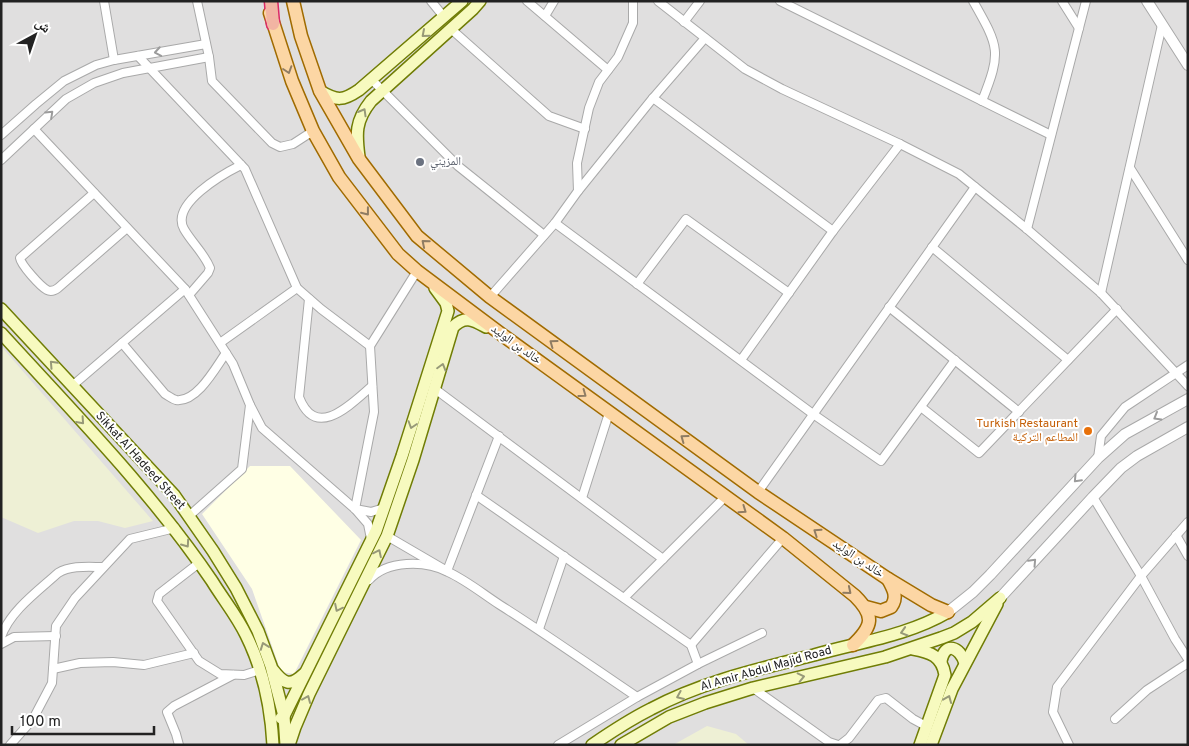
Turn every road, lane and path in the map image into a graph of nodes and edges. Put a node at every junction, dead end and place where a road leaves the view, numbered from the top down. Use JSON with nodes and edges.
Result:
{"nodes":[{"id":1,"x":104,"y":1,"type":"edge"},
{"id":2,"x":197,"y":1,"type":"edge"},
{"id":3,"x":266,"y":1,"type":"edge"},
{"id":4,"x":271,"y":1,"type":"edge"},
{"id":5,"x":293,"y":1,"type":"edge"},
{"id":6,"x":431,"y":1,"type":"edge"},
{"id":7,"x":462,"y":1,"type":"edge"},
{"id":8,"x":480,"y":1,"type":"edge"},
{"id":9,"x":527,"y":1,"type":"edge"},
{"id":10,"x":554,"y":1,"type":"edge"},
{"id":11,"x":633,"y":1,"type":"edge"},
{"id":12,"x":658,"y":1,"type":"edge"},
{"id":13,"x":700,"y":1,"type":"edge"},
{"id":14,"x":794,"y":1,"type":"edge"},
{"id":15,"x":973,"y":1,"type":"edge"},
{"id":16,"x":1062,"y":1,"type":"edge"},
{"id":17,"x":1086,"y":1,"type":"edge"},
{"id":18,"x":1147,"y":1,"type":"edge"},
{"id":19,"x":782,"y":3,"type":"edge"},
{"id":20,"x":545,"y":16,"type":"junction"},
{"id":21,"x":444,"y":18,"type":"junction"},
{"id":22,"x":684,"y":22,"type":"junction"},
{"id":23,"x":273,"y":24,"type":"junction"},
{"id":24,"x":1162,"y":25,"type":"junction"},
{"id":25,"x":1079,"y":28,"type":"junction"},
{"id":26,"x":451,"y":29,"type":"junction"},
{"id":27,"x":705,"y":38,"type":"junction"},
{"id":28,"x":206,"y":44,"type":"junction"},
{"id":29,"x":138,"y":56,"type":"junction"},
{"id":30,"x":209,"y":57,"type":"junction"},
{"id":31,"x":114,"y":60,"type":"junction"},
{"id":32,"x":1187,"y":62,"type":"edge"},
{"id":33,"x":150,"y":68,"type":"junction"},
{"id":34,"x":608,"y":70,"type":"junction"},
{"id":35,"x":372,"y":80,"type":"junction"},
{"id":36,"x":320,"y":90,"type":"junction"},
{"id":37,"x":381,"y":91,"type":"junction"},
{"id":38,"x":653,"y":98,"type":"junction"},
{"id":39,"x":982,"y":101,"type":"junction"},
{"id":40,"x":585,"y":129,"type":"junction"},
{"id":41,"x":34,"y":130,"type":"junction"},
{"id":42,"x":313,"y":132,"type":"junction"},
{"id":43,"x":1,"y":135,"type":"edge"},
{"id":44,"x":1051,"y":135,"type":"junction"},
{"id":45,"x":900,"y":144,"type":"junction"},
{"id":46,"x":360,"y":159,"type":"junction"},
{"id":47,"x":1,"y":160,"type":"edge"},
{"id":48,"x":241,"y":165,"type":"junction"},
{"id":49,"x":1130,"y":168,"type":"junction"},
{"id":50,"x":975,"y":187,"type":"junction"},
{"id":51,"x":578,"y":190,"type":"junction"},
{"id":52,"x":94,"y":193,"type":"junction"},
{"id":53,"x":555,"y":223,"type":"junction"},
{"id":54,"x":128,"y":228,"type":"junction"},
{"id":55,"x":1027,"y":229,"type":"junction"},
{"id":56,"x":833,"y":231,"type":"junction"},
{"id":57,"x":544,"y":235,"type":"junction"},
{"id":58,"x":932,"y":247,"type":"junction"},
{"id":59,"x":1188,"y":260,"type":"edge"},
{"id":60,"x":417,"y":271,"type":"junction"},
{"id":61,"x":637,"y":284,"type":"junction"},
{"id":62,"x":297,"y":288,"type":"junction"},
{"id":63,"x":187,"y":292,"type":"junction"},
{"id":64,"x":1101,"y":292,"type":"junction"},
{"id":65,"x":789,"y":293,"type":"junction"},
{"id":66,"x":490,"y":297,"type":"junction"},
{"id":67,"x":309,"y":299,"type":"junction"},
{"id":68,"x":889,"y":307,"type":"junction"},
{"id":69,"x":1,"y":309,"type":"edge"},
{"id":70,"x":1117,"y":309,"type":"junction"},
{"id":71,"x":1,"y":333,"type":"edge"},
{"id":72,"x":501,"y":334,"type":"junction"},
{"id":73,"x":122,"y":343,"type":"junction"},
{"id":74,"x":220,"y":343,"type":"junction"},
{"id":75,"x":370,"y":346,"type":"junction"},
{"id":76,"x":226,"y":353,"type":"junction"},
{"id":77,"x":741,"y":360,"type":"junction"},
{"id":78,"x":955,"y":360,"type":"junction"},
{"id":79,"x":1068,"y":360,"type":"junction"},
{"id":80,"x":1188,"y":365,"type":"edge"},
{"id":81,"x":1175,"y":372,"type":"junction"},
{"id":82,"x":72,"y":386,"type":"junction"},
{"id":83,"x":372,"y":386,"type":"junction"},
{"id":84,"x":1188,"y":386,"type":"edge"},
{"id":85,"x":435,"y":389,"type":"junction"},
{"id":86,"x":1188,"y":399,"type":"edge"},
{"id":87,"x":250,"y":405,"type":"junction"},
{"id":88,"x":921,"y":407,"type":"junction"},
{"id":89,"x":1019,"y":412,"type":"junction"},
{"id":90,"x":609,"y":413,"type":"junction"},
{"id":91,"x":813,"y":414,"type":"junction"},
{"id":92,"x":1188,"y":427,"type":"edge"},
{"id":93,"x":499,"y":436,"type":"junction"},
{"id":94,"x":1098,"y":458,"type":"junction"},
{"id":95,"x":758,"y":492,"type":"junction"},
{"id":96,"x":476,"y":495,"type":"junction"},
{"id":97,"x":725,"y":497,"type":"junction"},
{"id":98,"x":1093,"y":497,"type":"junction"},
{"id":99,"x":582,"y":498,"type":"junction"},
{"id":100,"x":384,"y":508,"type":"junction"},
{"id":101,"x":355,"y":509,"type":"junction"},
{"id":102,"x":189,"y":516,"type":"junction"},
{"id":103,"x":1188,"y":522,"type":"edge"},
{"id":104,"x":175,"y":528,"type":"junction"},
{"id":105,"x":1176,"y":535,"type":"junction"},
{"id":106,"x":387,"y":536,"type":"junction"},
{"id":107,"x":784,"y":538,"type":"junction"},
{"id":108,"x":371,"y":540,"type":"junction"},
{"id":109,"x":1187,"y":553,"type":"edge"},
{"id":110,"x":564,"y":556,"type":"junction"},
{"id":111,"x":663,"y":559,"type":"junction"},
{"id":112,"x":200,"y":563,"type":"junction"},
{"id":113,"x":103,"y":567,"type":"junction"},
{"id":114,"x":447,"y":571,"type":"junction"},
{"id":115,"x":1141,"y":576,"type":"junction"},
{"id":116,"x":888,"y":579,"type":"junction"},
{"id":117,"x":361,"y":589,"type":"junction"},
{"id":118,"x":624,"y":598,"type":"junction"},
{"id":119,"x":1000,"y":598,"type":"junction"},
{"id":120,"x":866,"y":607,"type":"junction"},
{"id":121,"x":948,"y":612,"type":"junction"},
{"id":122,"x":539,"y":629,"type":"junction"},
{"id":123,"x":762,"y":633,"type":"dead end"},
{"id":124,"x":56,"y":636,"type":"junction"},
{"id":125,"x":1,"y":637,"type":"edge"},
{"id":126,"x":1,"y":644,"type":"edge"},
{"id":127,"x":691,"y":645,"type":"junction"},
{"id":128,"x":853,"y":645,"type":"junction"},
{"id":129,"x":912,"y":649,"type":"junction"},
{"id":130,"x":194,"y":653,"type":"junction"},
{"id":131,"x":1188,"y":659,"type":"edge"},
{"id":132,"x":941,"y":661,"type":"junction"},
{"id":133,"x":965,"y":663,"type":"junction"},
{"id":134,"x":1188,"y":663,"type":"edge"},
{"id":135,"x":698,"y":664,"type":"junction"},
{"id":136,"x":265,"y":668,"type":"junction"},
{"id":137,"x":53,"y":669,"type":"junction"},
{"id":138,"x":307,"y":671,"type":"junction"},
{"id":139,"x":233,"y":675,"type":"junction"},
{"id":140,"x":753,"y":688,"type":"junction"},
{"id":141,"x":637,"y":697,"type":"junction"},
{"id":142,"x":284,"y":716,"type":"junction"},
{"id":143,"x":1115,"y":719,"type":"dead end"},
{"id":144,"x":272,"y":722,"type":"junction"},
{"id":145,"x":926,"y":726,"type":"junction"},
{"id":146,"x":10,"y":745,"type":"edge"},
{"id":147,"x":179,"y":745,"type":"edge"},
{"id":148,"x":273,"y":745,"type":"edge"},
{"id":149,"x":288,"y":745,"type":"edge"},
{"id":150,"x":558,"y":745,"type":"edge"},
{"id":151,"x":592,"y":745,"type":"edge"},
{"id":152,"x":621,"y":745,"type":"edge"},
{"id":153,"x":839,"y":745,"type":"edge"},
{"id":154,"x":920,"y":745,"type":"edge"},
{"id":155,"x":931,"y":745,"type":"edge"},
{"id":156,"x":1069,"y":745,"type":"edge"}],
"edges":[{"from":1,"to":31,"type":"street"},
{"from":2,"to":28,"type":"street"},
{"from":3,"to":23,"type":"main road","name":"خالد بن الوليد"},
{"from":4,"to":23,"type":"highway"},
{"from":5,"to":36,"type":"main road","name":"خالد بن الوليد"},
{"from":6,"to":21,"type":"street"},
{"from":7,"to":21,"type":"main road"},
{"from":8,"to":26,"type":"main road"},
{"from":9,"to":20,"type":"street"},
{"from":10,"to":20,"type":"street"},
{"from":11,"to":34,"type":"street"},
{"from":12,"to":22,"type":"street"},
{"from":13,"to":22,"type":"street"},
{"from":14,"to":19,"type":"street"},
{"from":15,"to":39,"type":"street"},
{"from":16,"to":25,"type":"street"},
{"from":17,"to":25,"type":"street"},
{"from":18,"to":24,"type":"street"},
{"from":19,"to":39,"type":"street"},
{"from":20,"to":34,"type":"street"},
{"from":21,"to":35,"type":"main road","one_way":true},
{"from":22,"to":27,"type":"street"},
{"from":23,"to":42,"type":"main road","name":"خالد بن الوليد","one_way":true},
{"from":24,"to":32,"type":"street"},
{"from":24,"to":49,"type":"street"},
{"from":25,"to":44,"type":"street"},
{"from":26,"to":37,"type":"main road"},
{"from":26,"to":40,"type":"street"},
{"from":27,"to":38,"type":"street"},
{"from":27,"to":45,"type":"street"},
{"from":28,"to":29,"type":"street","one_way":true},
{"from":28,"to":30,"type":"street"},
{"from":29,"to":31,"type":"street"},
{"from":29,"to":33,"type":"street"},
{"from":30,"to":33,"type":"street"},
{"from":30,"to":42,"type":"street"},
{"from":31,"to":43,"type":"street"},
{"from":41,"to":33,"type":"street","one_way":true},
{"from":33,"to":48,"type":"street"},
{"from":34,"to":40,"type":"street"},
{"from":35,"to":36,"type":"main road"},
{"from":35,"to":37,"type":"street"},
{"from":36,"to":46,"type":"main road","name":"خالد بن الوليد"},
{"from":46,"to":37,"type":"main road","one_way":true},
{"from":37,"to":57,"type":"street"},
{"from":38,"to":51,"type":"street"},
{"from":38,"to":56,"type":"street"},
{"from":39,"to":44,"type":"street"},
{"from":40,"to":51,"type":"street"},
{"from":41,"to":47,"type":"street"},
{"from":41,"to":52,"type":"street"},
{"from":42,"to":60,"type":"main road","name":"خالد بن الوليد","one_way":true},
{"from":44,"to":55,"type":"street"},
{"from":45,"to":50,"type":"street"},
{"from":45,"to":56,"type":"street"},
{"from":66,"to":46,"type":"main road","name":"خالد بن الوليد","one_way":true},
{"from":48,"to":62,"type":"street"},
{"from":48,"to":63,"type":"street"},
{"from":49,"to":59,"type":"street"},
{"from":49,"to":64,"type":"street"},
{"from":50,"to":55,"type":"street"},
{"from":50,"to":58,"type":"street"},
{"from":51,"to":53,"type":"street"},
{"from":52,"to":54,"type":"street"},
{"from":52,"to":54,"type":"street"},
{"from":53,"to":57,"type":"street"},
{"from":53,"to":61,"type":"street"},
{"from":54,"to":63,"type":"street"},
{"from":55,"to":64,"type":"street"},
{"from":56,"to":65,"type":"street"},
{"from":57,"to":66,"type":"street"},
{"from":58,"to":68,"type":"street"},
{"from":58,"to":79,"type":"street"},
{"from":60,"to":72,"type":"main road","name":"خالد بن الوليد"},
{"from":60,"to":75,"type":"street"},
{"from":60,"to":100,"type":"main road","one_way":true},
{"from":61,"to":65,"type":"street"},
{"from":61,"to":77,"type":"street"},
{"from":62,"to":67,"type":"street"},
{"from":62,"to":74,"type":"street"},
{"from":63,"to":73,"type":"street"},
{"from":63,"to":74,"type":"street"},
{"from":64,"to":70,"type":"street"},
{"from":65,"to":77,"type":"street"},
{"from":95,"to":66,"type":"main road","name":"خالد بن الوليد","one_way":true},
{"from":67,"to":75,"type":"street"},
{"from":67,"to":83,"type":"street"},
{"from":68,"to":78,"type":"street"},
{"from":68,"to":91,"type":"street"},
{"from":82,"to":69,"type":"main road","name":"Sikkat Al Hadeed Street","one_way":true},
{"from":70,"to":79,"type":"street"},
{"from":70,"to":81,"type":"street"},
{"from":71,"to":104,"type":"main road","name":"Sikkat Al Hadeed Street","one_way":true},
{"from":85,"to":72,"type":"main road","one_way":true},
{"from":72,"to":90,"type":"main road","name":"خالد بن الوليد","one_way":true},
{"from":73,"to":76,"type":"street"},
{"from":73,"to":82,"type":"street"},
{"from":74,"to":76,"type":"street"},
{"from":75,"to":83,"type":"street"},
{"from":76,"to":87,"type":"street"},
{"from":77,"to":91,"type":"street"},
{"from":78,"to":88,"type":"street"},
{"from":78,"to":89,"type":"street"},
{"from":79,"to":89,"type":"street"},
{"from":80,"to":81,"type":"street"},
{"from":81,"to":84,"type":"street"},
{"from":81,"to":94,"type":"street"},
{"from":82,"to":102,"type":"main road","name":"Sikkat Al Hadeed Street"},
{"from":83,"to":101,"type":"street"},
{"from":85,"to":93,"type":"street"},
{"from":85,"to":106,"type":"main road"},
{"from":86,"to":94,"type":"street","one_way":true},
{"from":87,"to":101,"type":"street"},
{"from":87,"to":102,"type":"street"},
{"from":88,"to":89,"type":"street"},
{"from":88,"to":91,"type":"street"},
{"from":90,"to":97,"type":"main road","name":"خالد بن الوليد"},
{"from":90,"to":99,"type":"street"},
{"from":91,"to":95,"type":"street"},
{"from":92,"to":98,"type":"street"},
{"from":93,"to":96,"type":"street"},
{"from":93,"to":99,"type":"street"},
{"from":94,"to":121,"type":"street","one_way":true},
{"from":116,"to":95,"type":"main road","name":"خالد بن الوليد","one_way":true},
{"from":96,"to":110,"type":"street"},
{"from":96,"to":114,"type":"street"},
{"from":97,"to":107,"type":"main road","name":"خالد بن الوليد","one_way":true},
{"from":97,"to":111,"type":"street"},
{"from":98,"to":115,"type":"street"},
{"from":119,"to":98,"type":"street","one_way":true},
{"from":99,"to":111,"type":"street"},
{"from":100,"to":101,"type":"street"},
{"from":100,"to":108,"type":"main road"},
{"from":101,"to":108,"type":"street"},
{"from":136,"to":102,"type":"main road","name":"Sikkat Al Hadeed Street","one_way":true},
{"from":103,"to":105,"type":"street"},
{"from":104,"to":112,"type":"main road","name":"Sikkat Al Hadeed Street","one_way":true},
{"from":104,"to":113,"type":"street"},
{"from":105,"to":109,"type":"street"},
{"from":105,"to":115,"type":"street"},
{"from":106,"to":114,"type":"street"},
{"from":117,"to":106,"type":"main road","one_way":true},
{"from":107,"to":120,"type":"main road","name":"خالد بن الوليد","one_way":true},
{"from":107,"to":127,"type":"street"},
{"from":108,"to":138,"type":"main road","one_way":true},
{"from":110,"to":118,"type":"street"},
{"from":110,"to":122,"type":"street"},
{"from":111,"to":118,"type":"street"},
{"from":112,"to":130,"type":"street"},
{"from":112,"to":136,"type":"main road","name":"Sikkat Al Hadeed Street"},
{"from":113,"to":124,"type":"street"},
{"from":113,"to":125,"type":"street"},
{"from":114,"to":117,"type":"street"},
{"from":114,"to":122,"type":"street"},
{"from":115,"to":131,"type":"street"},
{"from":115,"to":156,"type":"street"},
{"from":116,"to":120,"type":"main road","name":"خالد بن الوليد"},
{"from":116,"to":121,"type":"main road","name":"خالد بن الوليد"},
{"from":149,"to":117,"type":"main road","one_way":true},
{"from":118,"to":127,"type":"street"},
{"from":119,"to":129,"type":"main road","name":"Al Amir Abdul Majid Road"},
{"from":119,"to":133,"type":"main road"},
{"from":120,"to":128,"type":"main road"},
{"from":121,"to":128,"type":"main road","name":"Al Amir Abdul Majid Road","one_way":true},
{"from":122,"to":141,"type":"street"},
{"from":123,"to":135,"type":"street"},
{"from":124,"to":126,"type":"street"},
{"from":124,"to":137,"type":"street"},
{"from":127,"to":135,"type":"street"},
{"from":128,"to":151,"type":"main road","name":"Al Amir Abdul Majid Road","one_way":true},
{"from":129,"to":132,"type":"main road"},
{"from":140,"to":129,"type":"main road","name":"Al Amir Abdul Majid Road","one_way":true},
{"from":130,"to":137,"type":"street"},
{"from":130,"to":139,"type":"street"},
{"from":132,"to":133,"type":"main road"},
{"from":132,"to":145,"type":"main road"},
{"from":155,"to":133,"type":"main road","one_way":true},
{"from":134,"to":143,"type":"street"},
{"from":135,"to":141,"type":"street"},
{"from":136,"to":138,"type":"main road"},
{"from":136,"to":139,"type":"street"},
{"from":136,"to":142,"type":"main road","name":"Sikkat Al Hadeed Street"},
{"from":136,"to":144,"type":"main road","name":"Sikkat Al Hadeed Street"},
{"from":137,"to":146,"type":"street"},
{"from":138,"to":142,"type":"main road"},
{"from":139,"to":147,"type":"street"},
{"from":140,"to":152,"type":"main road","name":"Al Amir Abdul Majid Road"},
{"from":140,"to":153,"type":"street"},
{"from":141,"to":150,"type":"street"},
{"from":142,"to":144,"type":"main road"},
{"from":142,"to":149,"type":"main road","name":"Sikkat Al Hadeed Street"},
{"from":144,"to":148,"type":"main road","name":"Sikkat Al Hadeed Street"},
{"from":145,"to":153,"type":"street"},
{"from":145,"to":154,"type":"main road"}]}
